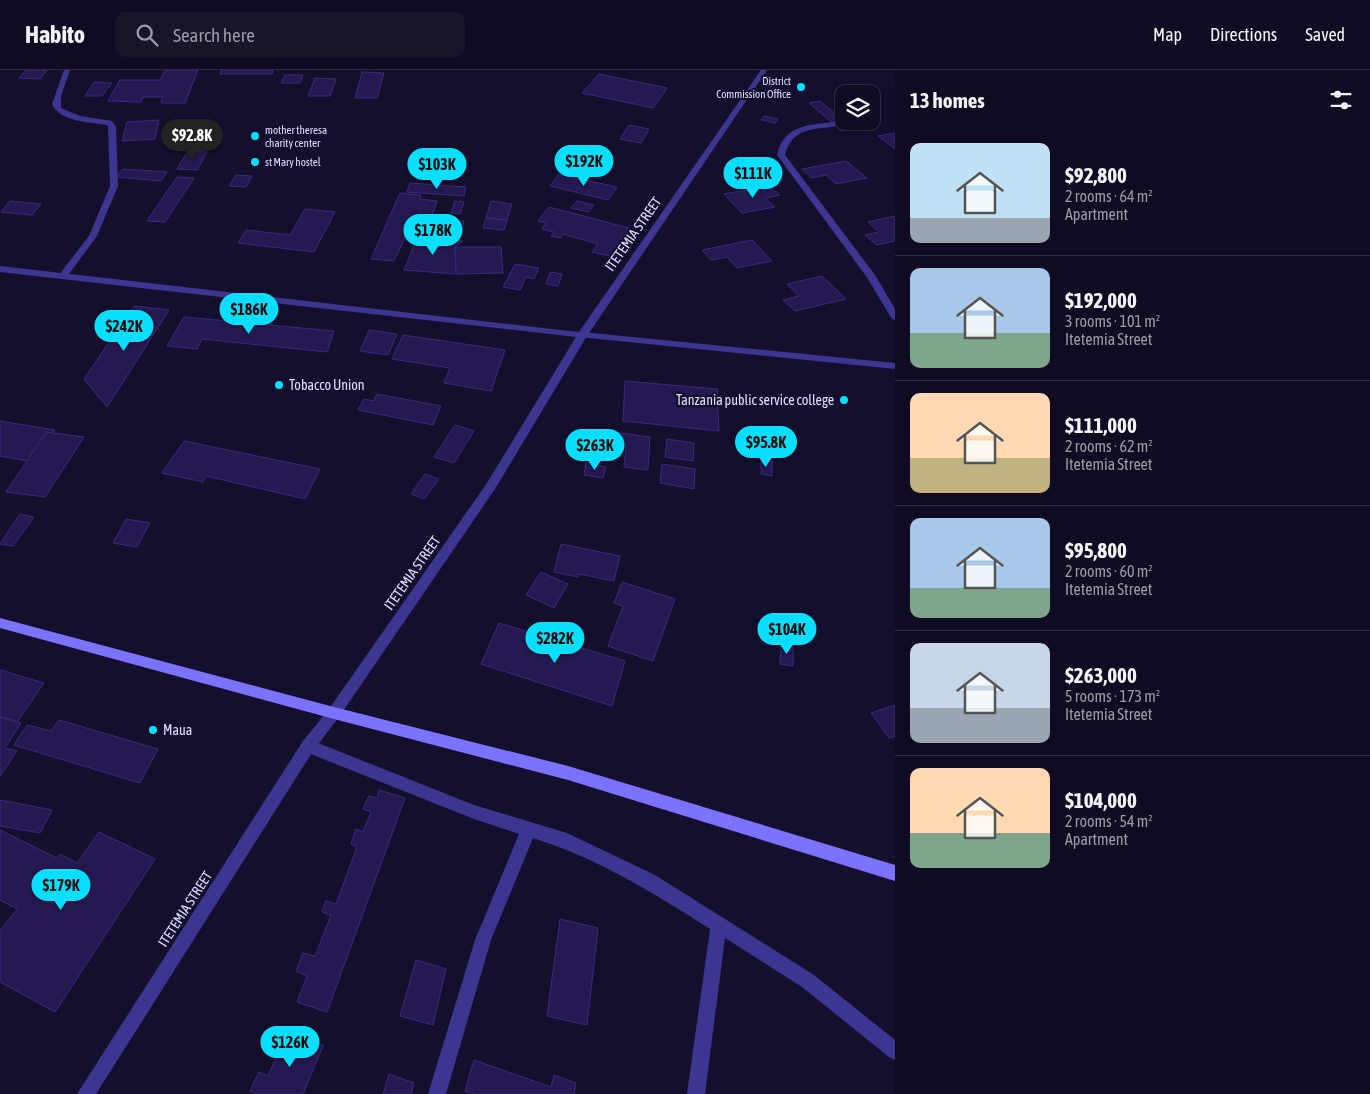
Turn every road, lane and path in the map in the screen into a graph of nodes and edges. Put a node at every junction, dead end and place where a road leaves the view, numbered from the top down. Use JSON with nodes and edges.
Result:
{"nodes":[{"id":1,"x":67,"y":70,"type":"edge"},
{"id":2,"x":764,"y":70,"type":"edge"},
{"id":3,"x":834,"y":124,"type":"dead end"},
{"id":4,"x":0,"y":269,"type":"edge"},
{"id":5,"x":63,"y":276,"type":"junction"},
{"id":6,"x":895,"y":317,"type":"edge"},
{"id":7,"x":582,"y":335,"type":"junction"},
{"id":8,"x":895,"y":366,"type":"edge"},
{"id":9,"x":0,"y":622,"type":"edge"},
{"id":10,"x":334,"y":713,"type":"junction"},
{"id":11,"x":308,"y":746,"type":"junction"},
{"id":12,"x":529,"y":829,"type":"junction"},
{"id":13,"x":895,"y":873,"type":"edge"},
{"id":14,"x":719,"y":925,"type":"junction"},
{"id":15,"x":895,"y":1051,"type":"edge"},
{"id":16,"x":86,"y":1094,"type":"edge"},
{"id":17,"x":437,"y":1094,"type":"edge"},
{"id":18,"x":696,"y":1094,"type":"edge"}],
"edges":[{"from":1,"to":5,"type":"street"},
{"from":2,"to":7,"type":"street","name":"ITETEMIA STREET"},
{"from":3,"to":6,"type":"street"},
{"from":4,"to":5,"type":"street"},
{"from":5,"to":7,"type":"street"},
{"from":7,"to":8,"type":"street"},
{"from":7,"to":10,"type":"street","name":"ITETEMIA STREET"},
{"from":9,"to":10,"type":"main road"},
{"from":10,"to":11,"type":"street","name":"ITETEMIA STREET"},
{"from":10,"to":13,"type":"main road"},
{"from":11,"to":12,"type":"street"},
{"from":11,"to":16,"type":"street","name":"ITETEMIA STREET"},
{"from":12,"to":14,"type":"street"},
{"from":12,"to":17,"type":"street"},
{"from":14,"to":15,"type":"street"},
{"from":14,"to":18,"type":"street"}]}
